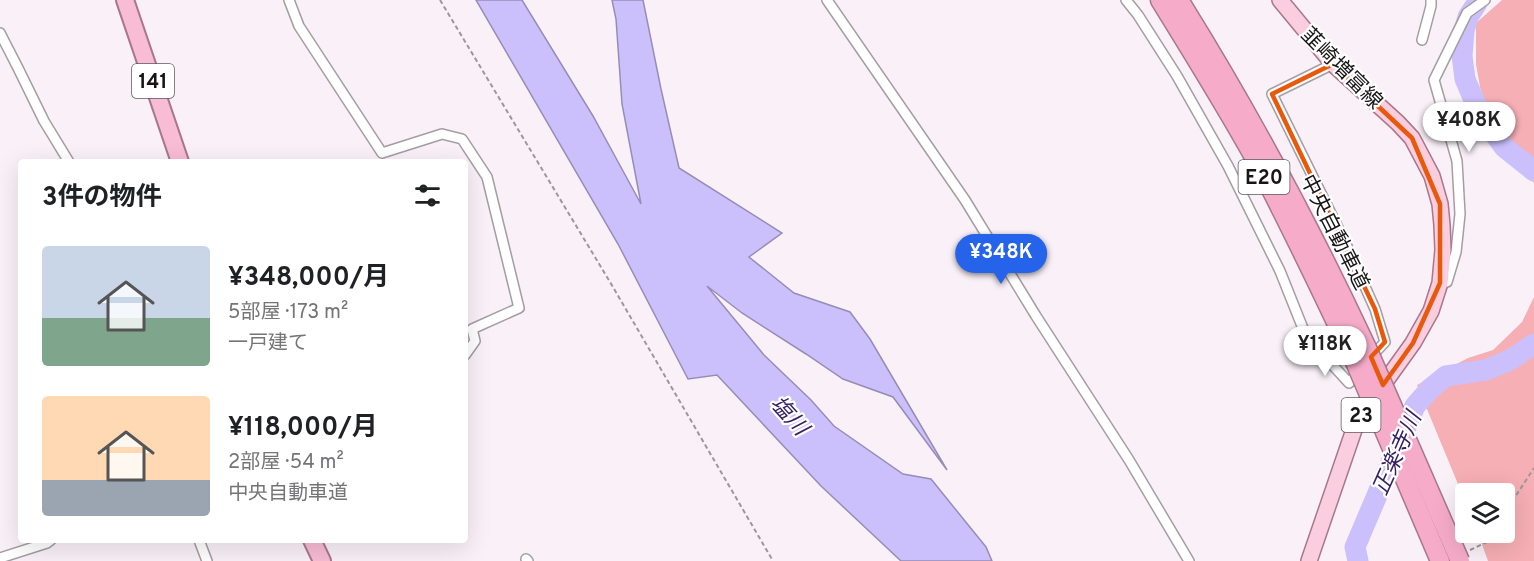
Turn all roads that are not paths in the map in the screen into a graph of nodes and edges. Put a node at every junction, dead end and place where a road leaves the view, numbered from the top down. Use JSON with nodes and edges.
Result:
{"nodes":[{"id":1,"x":125,"y":0,"type":"edge"},
{"id":2,"x":289,"y":0,"type":"edge"},
{"id":3,"x":827,"y":0,"type":"edge"},
{"id":4,"x":1126,"y":0,"type":"edge"},
{"id":5,"x":1160,"y":0,"type":"edge"},
{"id":6,"x":1179,"y":0,"type":"edge"},
{"id":7,"x":1280,"y":0,"type":"edge"},
{"id":8,"x":1431,"y":0,"type":"edge"},
{"id":9,"x":1485,"y":0,"type":"edge"},
{"id":10,"x":0,"y":33,"type":"edge"},
{"id":11,"x":1422,"y":39,"type":"dead end"},
{"id":12,"x":1333,"y":64,"type":"junction"},
{"id":13,"x":67,"y":159,"type":"edge"},
{"id":14,"x":179,"y":159,"type":"edge"},
{"id":15,"x":1440,"y":283,"type":"junction"},
{"id":16,"x":468,"y":351,"type":"edge"},
{"id":17,"x":1361,"y":355,"type":"junction"},
{"id":18,"x":47,"y":543,"type":"edge"},
{"id":19,"x":200,"y":543,"type":"edge"},
{"id":20,"x":313,"y":543,"type":"edge"},
{"id":21,"x":1462,"y":557,"type":"edge"},
{"id":22,"x":0,"y":558,"type":"edge"},
{"id":23,"x":207,"y":561,"type":"edge"},
{"id":24,"x":322,"y":561,"type":"edge"},
{"id":25,"x":1189,"y":561,"type":"edge"},
{"id":26,"x":1309,"y":561,"type":"edge"},
{"id":27,"x":1440,"y":561,"type":"edge"}],
"edges":[{"from":1,"to":14,"type":"highway","number":"141"},
{"from":2,"to":16,"type":"street"},
{"from":3,"to":25,"type":"street"},
{"from":4,"to":12,"type":"street"},
{"from":5,"to":17,"type":"highway","name":"中央自動車道","number":"E20"},
{"from":6,"to":17,"type":"highway","name":"中央自動車道","number":"E20"},
{"from":7,"to":12,"type":"main road","name":"韮崎増富線","number":"23"},
{"from":8,"to":11,"type":"street"},
{"from":9,"to":15,"type":"street"},
{"from":10,"to":13,"type":"street"},
{"from":12,"to":15,"type":"main road","name":"韮崎増富線","number":"23"},
{"from":15,"to":26,"type":"main road","name":"韮崎増富線","number":"23"},
{"from":17,"to":21,"type":"highway","name":"中央自動車道","number":"E20","bridge":true},
{"from":17,"to":27,"type":"highway","name":"中央自動車道","number":"E20","bridge":true},
{"from":18,"to":22,"type":"street"},
{"from":19,"to":23,"type":"street"},
{"from":20,"to":24,"type":"highway"}]}
